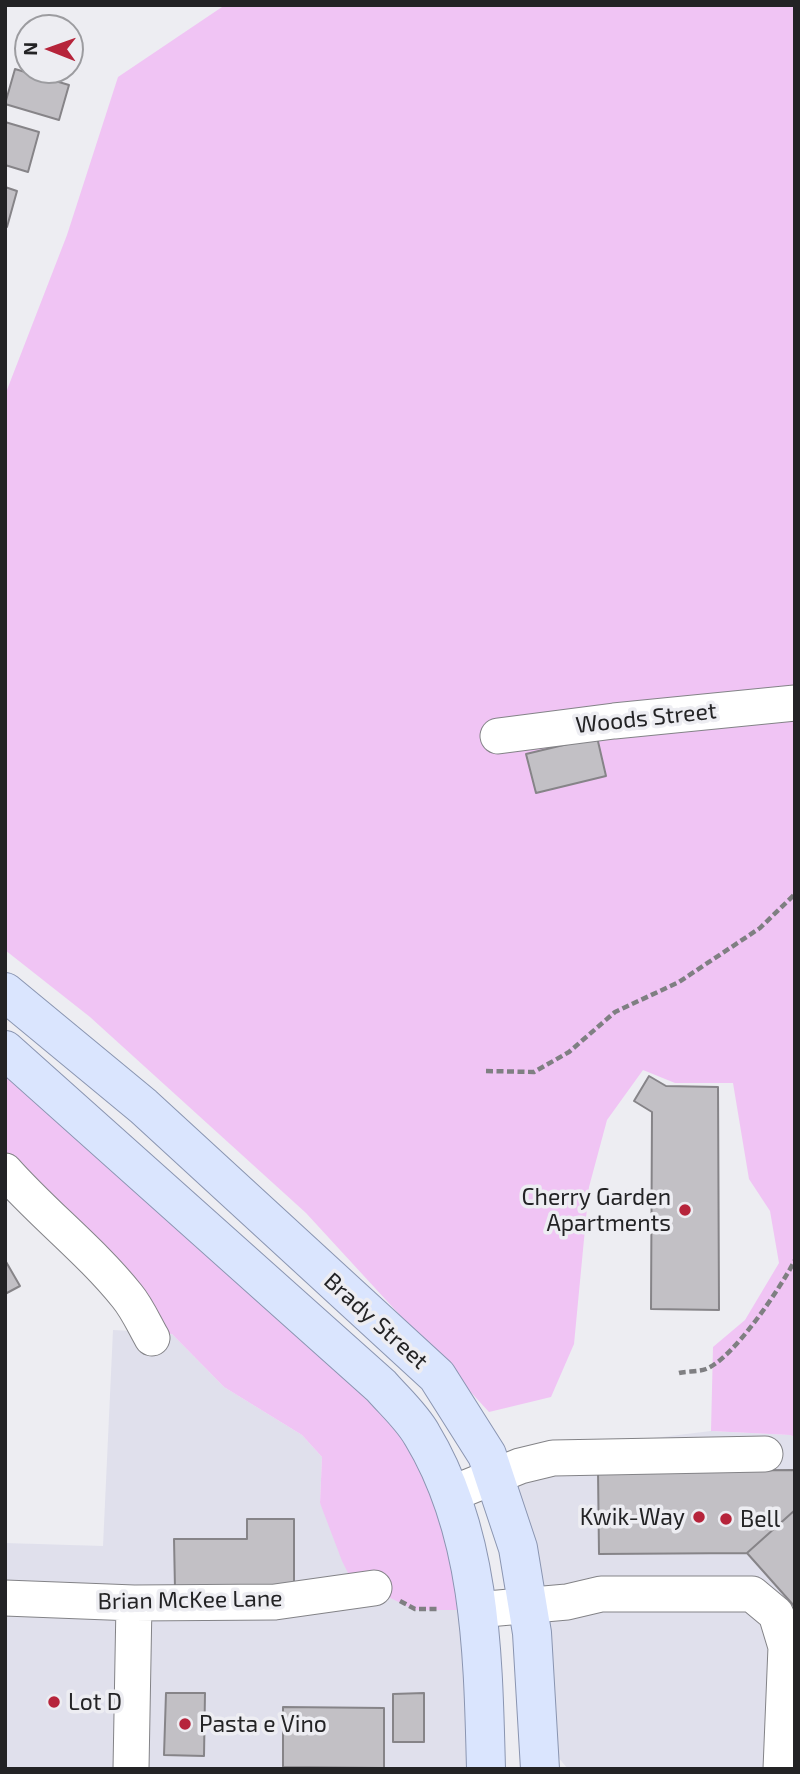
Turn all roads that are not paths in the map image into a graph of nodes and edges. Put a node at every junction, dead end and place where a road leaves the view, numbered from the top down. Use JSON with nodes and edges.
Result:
{"nodes":[{"id":1,"x":795,"y":703,"type":"edge"},
{"id":2,"x":498,"y":736,"type":"dead end"},
{"id":3,"x":5,"y":992,"type":"edge"},
{"id":4,"x":5,"y":1050,"type":"edge"},
{"id":5,"x":5,"y":1171,"type":"edge"},
{"id":6,"x":152,"y":1338,"type":"dead end"},
{"id":7,"x":765,"y":1454,"type":"dead end"},
{"id":8,"x":494,"y":1475,"type":"junction"},
{"id":9,"x":451,"y":1494,"type":"junction"},
{"id":10,"x":374,"y":1588,"type":"road end"},
{"id":11,"x":5,"y":1598,"type":"edge"},
{"id":12,"x":134,"y":1603,"type":"junction"},
{"id":13,"x":528,"y":1607,"type":"junction"},
{"id":14,"x":458,"y":1609,"type":"junction"},
{"id":15,"x":538,"y":1730,"type":"junction"},
{"id":16,"x":131,"y":1769,"type":"edge"},
{"id":17,"x":486,"y":1769,"type":"edge"},
{"id":18,"x":540,"y":1769,"type":"edge"},
{"id":19,"x":564,"y":1769,"type":"edge"},
{"id":20,"x":781,"y":1769,"type":"edge"}],
"edges":[{"from":1,"to":2,"type":"street","name":"Woods Street"},
{"from":3,"to":8,"type":"main road","name":"Brady Street"},
{"from":4,"to":9,"type":"main road","name":"Brady Street"},
{"from":5,"to":6,"type":"street"},
{"from":7,"to":8,"type":"street"},
{"from":8,"to":9,"type":"street"},
{"from":8,"to":13,"type":"main road","name":"Brady Street"},
{"from":9,"to":14,"type":"main road","name":"Brady Street"},
{"from":10,"to":12,"type":"street","name":"Brian McKee Lane"},
{"from":11,"to":12,"type":"street","name":"Brian McKee Lane"},
{"from":12,"to":16,"type":"street"},
{"from":13,"to":14,"type":"street"},
{"from":13,"to":15,"type":"main road","name":"Brady Street"},
{"from":13,"to":20,"type":"street"},
{"from":14,"to":17,"type":"main road","name":"Brady Street"},
{"from":15,"to":18,"type":"main road","name":"Brady Street"},
{"from":15,"to":19,"type":"main road"}]}
